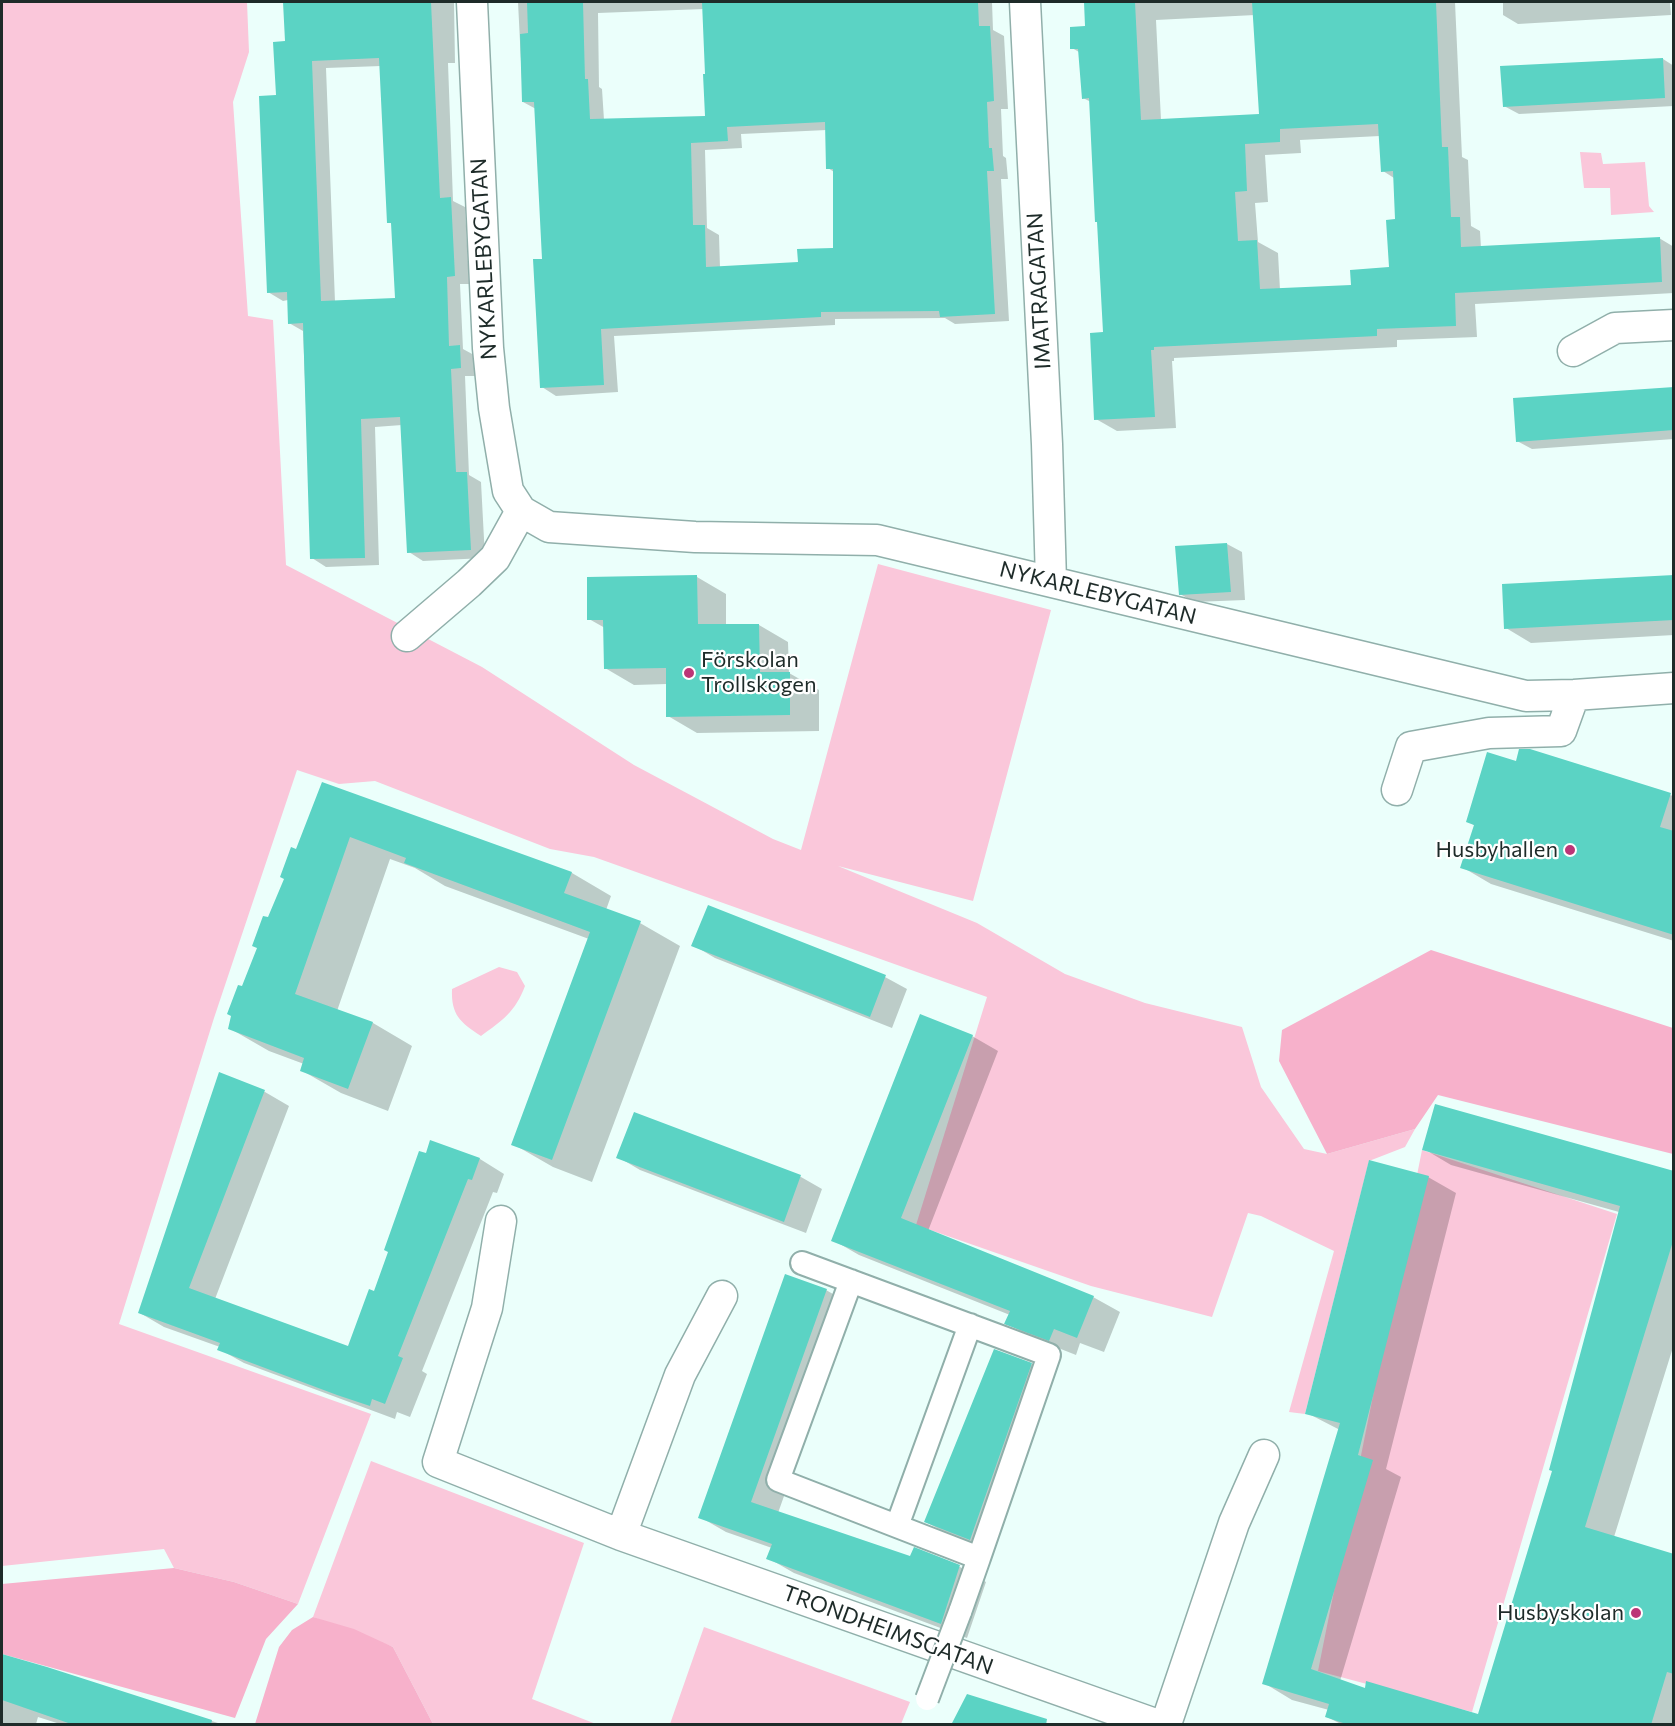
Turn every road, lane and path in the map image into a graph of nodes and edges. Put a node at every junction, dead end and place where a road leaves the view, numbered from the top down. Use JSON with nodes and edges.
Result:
{"nodes":[{"id":1,"x":472,"y":2,"type":"edge"},
{"id":2,"x":1025,"y":2,"type":"edge"},
{"id":3,"x":1674,"y":325,"type":"edge"},
{"id":4,"x":1573,"y":351,"type":"dead end"},
{"id":5,"x":521,"y":511,"type":"junction"},
{"id":6,"x":1051,"y":581,"type":"junction"},
{"id":7,"x":408,"y":636,"type":"dead end"},
{"id":8,"x":1674,"y":688,"type":"edge"},
{"id":9,"x":1574,"y":695,"type":"junction"},
{"id":10,"x":1397,"y":790,"type":"dead end"},
{"id":11,"x":501,"y":1221,"type":"dead end"},
{"id":12,"x":802,"y":1263,"type":"dead end"},
{"id":13,"x":851,"y":1281,"type":"junction"},
{"id":14,"x":722,"y":1296,"type":"dead end"},
{"id":15,"x":970,"y":1325,"type":"junction"},
{"id":16,"x":1264,"y":1455,"type":"dead end"},
{"id":17,"x":897,"y":1526,"type":"junction"},
{"id":18,"x":621,"y":1535,"type":"junction"},
{"id":19,"x":979,"y":1558,"type":"junction"},
{"id":20,"x":927,"y":1699,"type":"dead end"},
{"id":21,"x":1155,"y":1725,"type":"edge"},
{"id":22,"x":1166,"y":1725,"type":"edge"}],
"edges":[{"from":1,"to":5,"type":"street","name":"NYKARLEBYGATAN"},
{"from":2,"to":6,"type":"street","name":"IMATRAGATAN"},
{"from":3,"to":4,"type":"street"},
{"from":5,"to":6,"type":"street","name":"NYKARLEBYGATAN"},
{"from":5,"to":7,"type":"street"},
{"from":6,"to":9,"type":"street","name":"NYKARLEBYGATAN"},
{"from":8,"to":9,"type":"street","name":"NYKARLEBYGATAN"},
{"from":9,"to":10,"type":"street"},
{"from":11,"to":18,"type":"street","name":"TRONDHEIMSGATAN"},
{"from":12,"to":13,"type":"street"},
{"from":13,"to":15,"type":"street"},
{"from":13,"to":17,"type":"street"},
{"from":14,"to":18,"type":"street"},
{"from":15,"to":17,"type":"street"},
{"from":15,"to":19,"type":"street"},
{"from":16,"to":22,"type":"street"},
{"from":17,"to":19,"type":"street"},
{"from":18,"to":21,"type":"street","name":"TRONDHEIMSGATAN"},
{"from":19,"to":20,"type":"street","bridge":true}]}
